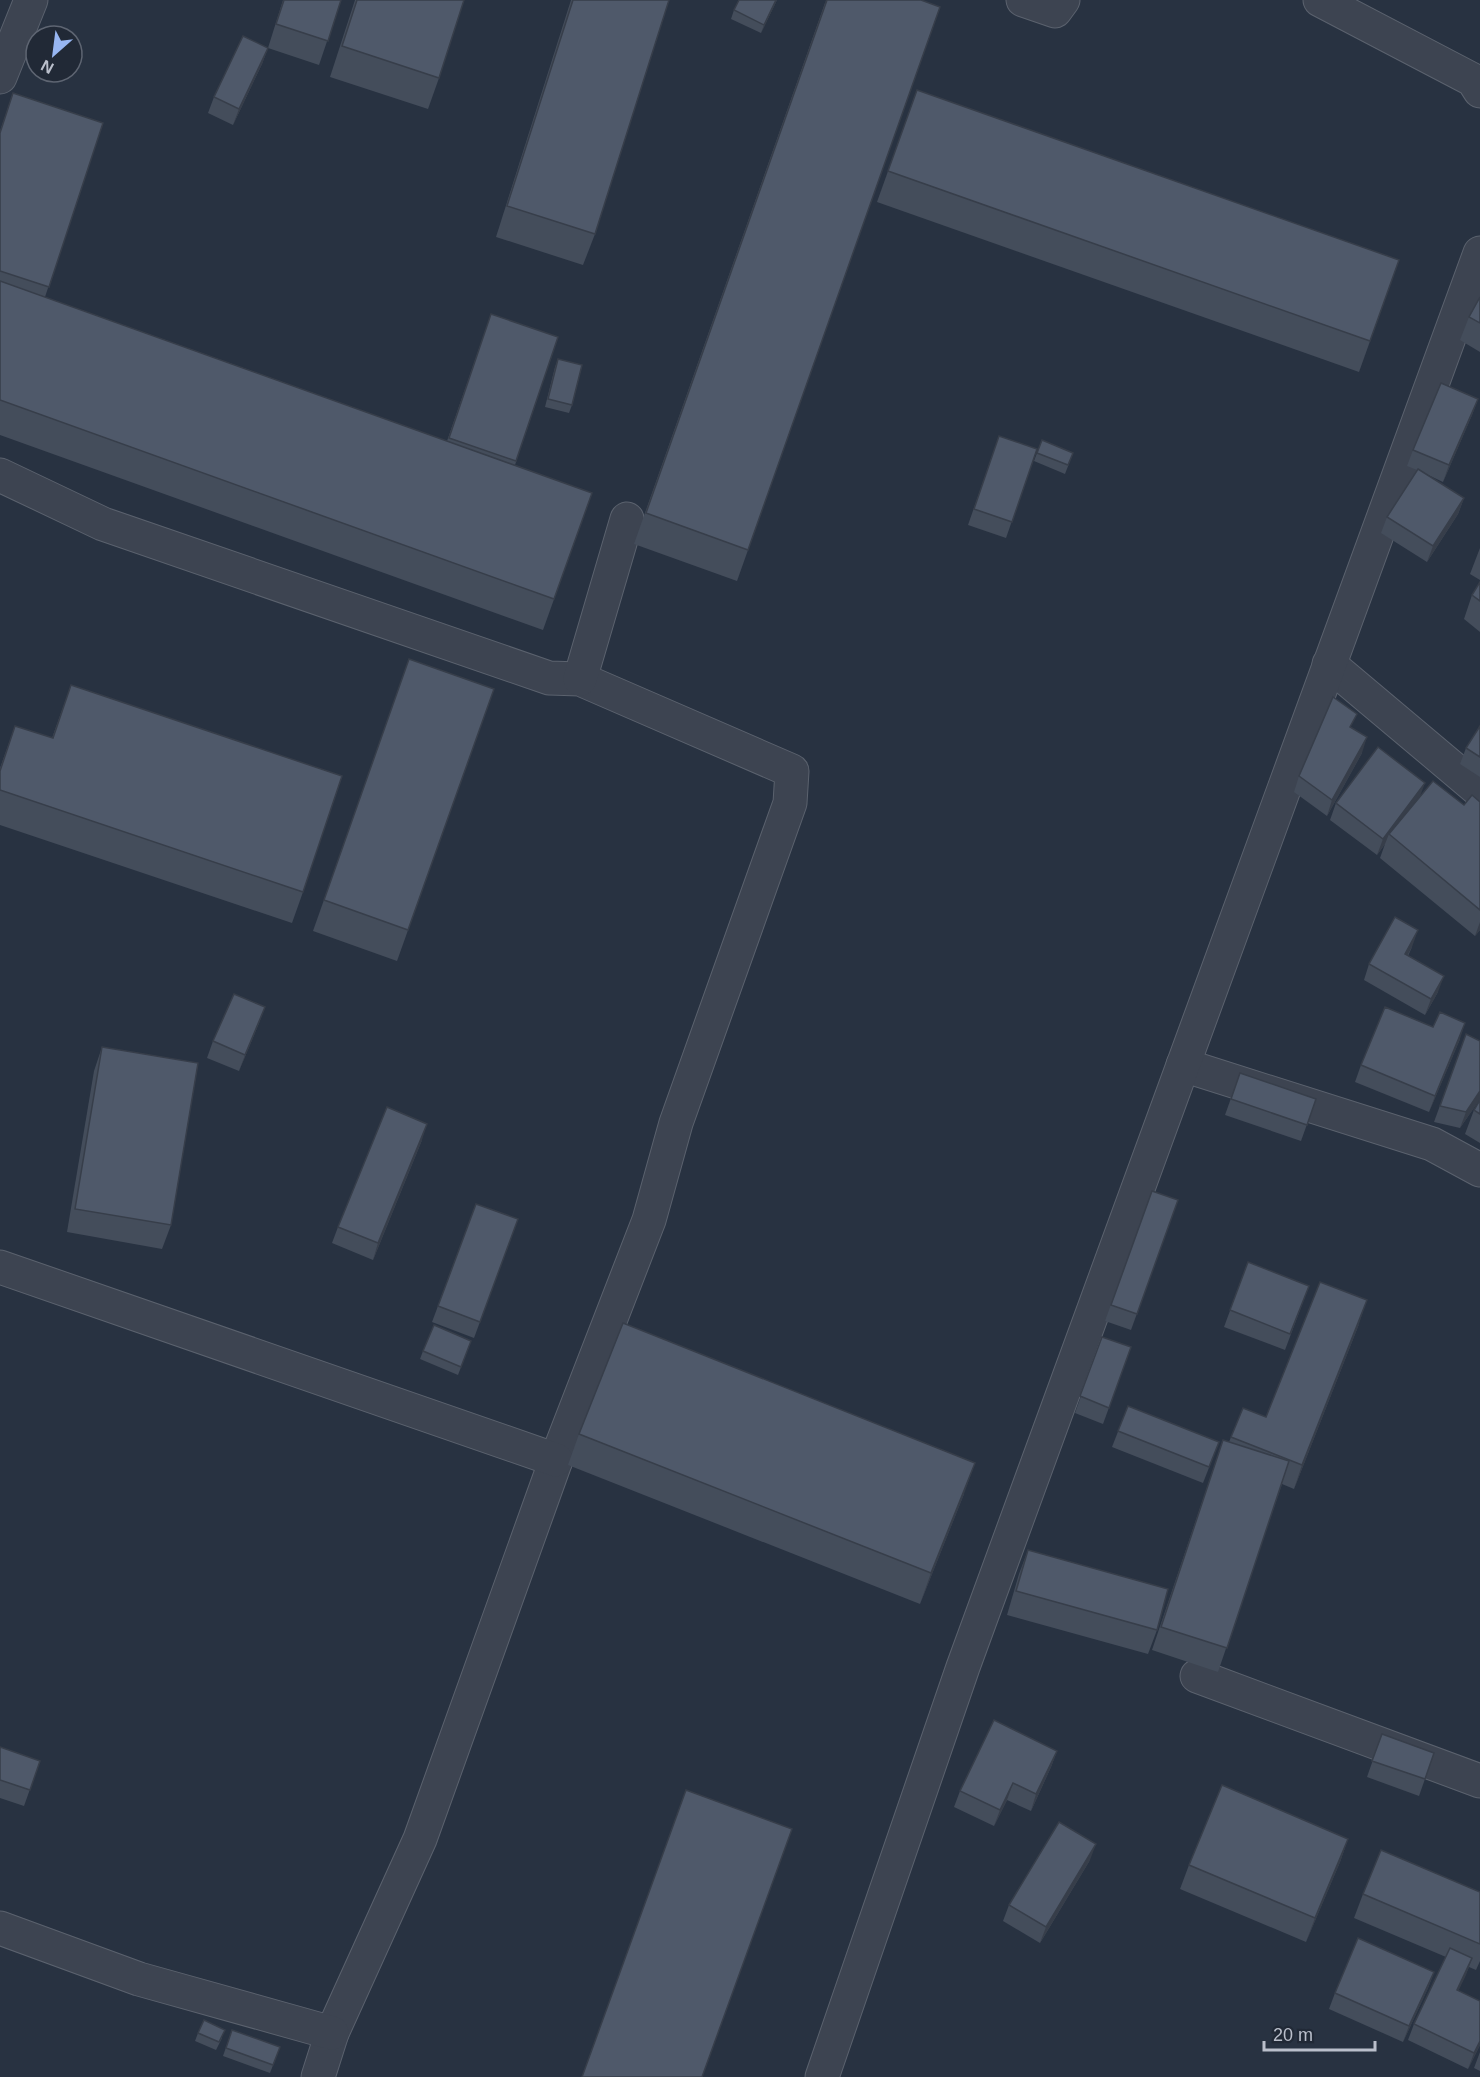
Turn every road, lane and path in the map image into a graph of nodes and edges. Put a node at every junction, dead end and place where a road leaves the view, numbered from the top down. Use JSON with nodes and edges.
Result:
{"nodes":[{"id":1,"x":31,"y":0,"type":"edge"},
{"id":2,"x":1023,"y":0,"type":"edge"},
{"id":3,"x":1063,"y":0,"type":"edge"},
{"id":4,"x":1320,"y":0,"type":"edge"},
{"id":5,"x":0,"y":77,"type":"edge"},
{"id":6,"x":1480,"y":90,"type":"edge"},
{"id":7,"x":1480,"y":253,"type":"edge"},
{"id":8,"x":0,"y":475,"type":"edge"},
{"id":9,"x":627,"y":519,"type":"dead end"},
{"id":10,"x":1329,"y":664,"type":"junction"},
{"id":11,"x":580,"y":679,"type":"junction"},
{"id":12,"x":1480,"y":791,"type":"edge"},
{"id":13,"x":1183,"y":1065,"type":"junction"},
{"id":14,"x":1480,"y":1170,"type":"edge"},
{"id":15,"x":0,"y":1267,"type":"edge"},
{"id":16,"x":556,"y":1460,"type":"junction"},
{"id":17,"x":1197,"y":1676,"type":"dead end"},
{"id":18,"x":1480,"y":1781,"type":"edge"},
{"id":19,"x":0,"y":1928,"type":"edge"},
{"id":20,"x":332,"y":2033,"type":"junction"},
{"id":21,"x":318,"y":2077,"type":"edge"},
{"id":22,"x":822,"y":2077,"type":"edge"}],
"edges":[{"from":1,"to":5,"type":"street"},
{"from":2,"to":3,"type":"street"},
{"from":4,"to":6,"type":"street"},
{"from":7,"to":10,"type":"street"},
{"from":8,"to":11,"type":"street"},
{"from":9,"to":11,"type":"street"},
{"from":10,"to":12,"type":"street"},
{"from":10,"to":13,"type":"street"},
{"from":11,"to":16,"type":"street"},
{"from":13,"to":14,"type":"street"},
{"from":13,"to":22,"type":"street"},
{"from":15,"to":16,"type":"street"},
{"from":16,"to":20,"type":"street"},
{"from":17,"to":18,"type":"street"},
{"from":19,"to":20,"type":"street"},
{"from":20,"to":21,"type":"street"}]}
